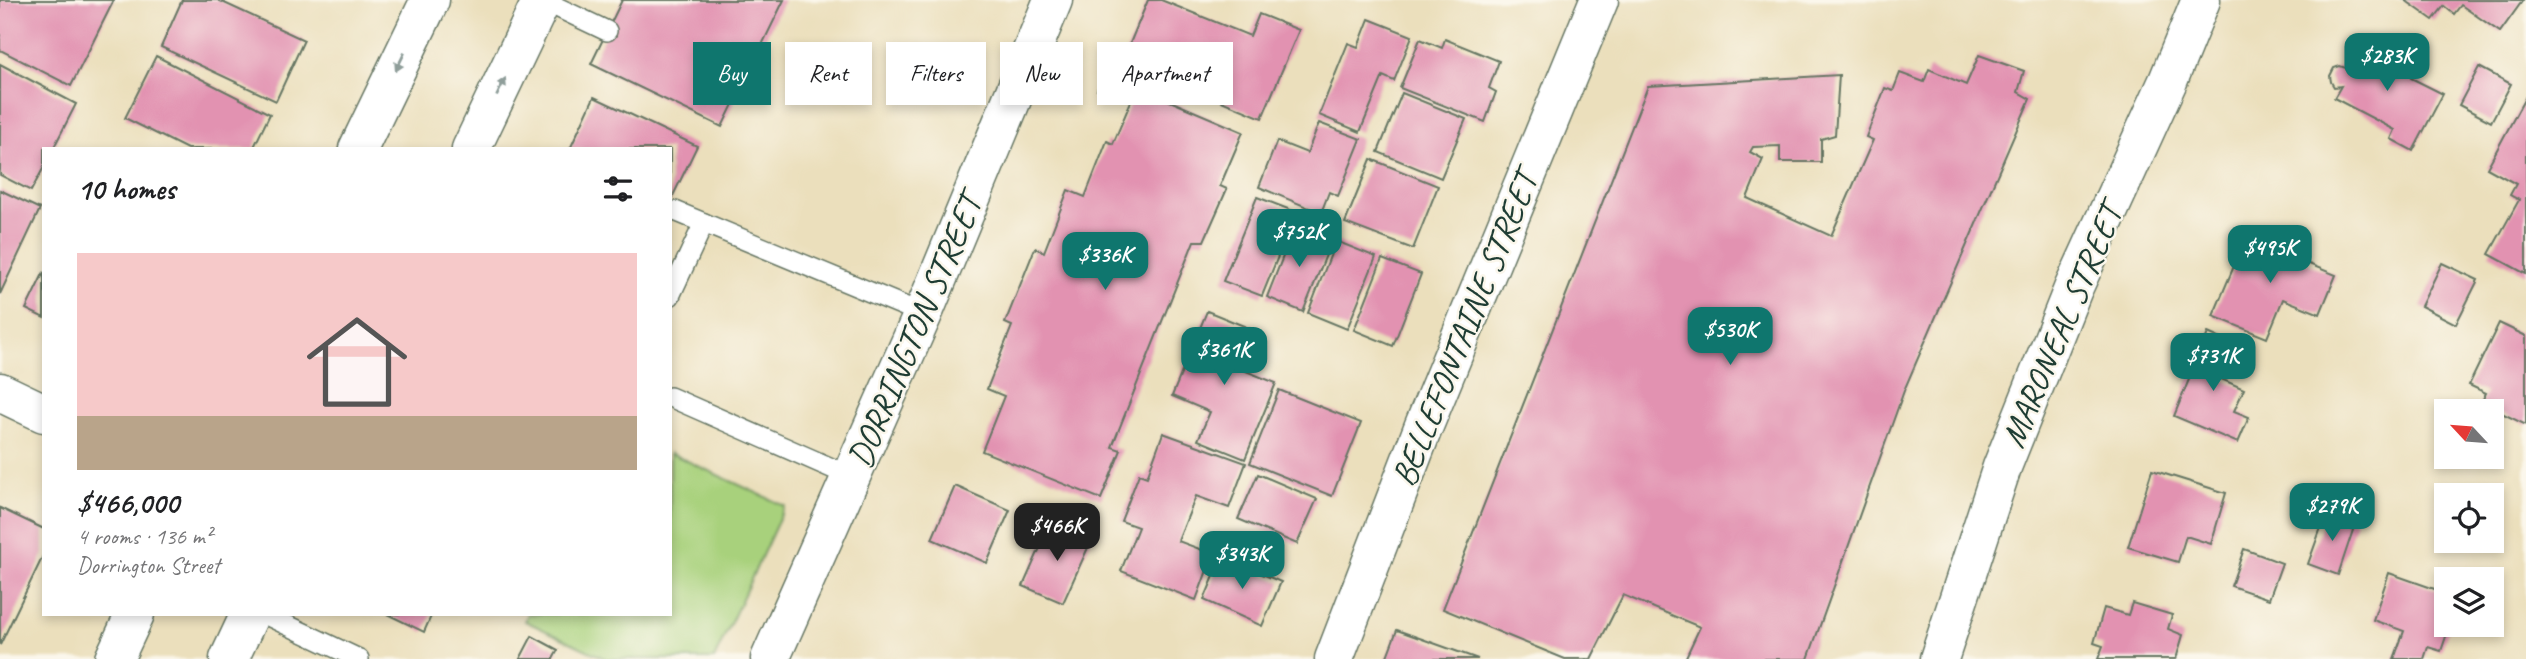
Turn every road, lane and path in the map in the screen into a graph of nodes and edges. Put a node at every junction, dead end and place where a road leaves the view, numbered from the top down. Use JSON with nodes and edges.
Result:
{"nodes":[{"id":1,"x":430,"y":0,"type":"edge"},
{"id":2,"x":542,"y":0,"type":"edge"},
{"id":3,"x":1053,"y":0,"type":"edge"},
{"id":4,"x":1599,"y":0,"type":"edge"},
{"id":5,"x":2201,"y":0,"type":"edge"},
{"id":6,"x":607,"y":31,"type":"dead end"},
{"id":7,"x":359,"y":147,"type":"edge"},
{"id":8,"x":472,"y":147,"type":"edge"},
{"id":9,"x":675,"y":211,"type":"dead end"},
{"id":10,"x":704,"y":223,"type":"junction"},
{"id":11,"x":672,"y":292,"type":"edge"},
{"id":12,"x":923,"y":314,"type":"junction"},
{"id":13,"x":0,"y":393,"type":"edge"},
{"id":14,"x":672,"y":398,"type":"edge"},
{"id":15,"x":42,"y":411,"type":"edge"},
{"id":16,"x":852,"y":477,"type":"junction"},
{"id":17,"x":134,"y":616,"type":"edge"},
{"id":18,"x":249,"y":616,"type":"edge"},
{"id":19,"x":268,"y":616,"type":"edge"},
{"id":20,"x":114,"y":659,"type":"edge"},
{"id":21,"x":229,"y":659,"type":"edge"},
{"id":22,"x":359,"y":659,"type":"edge"},
{"id":23,"x":770,"y":659,"type":"edge"},
{"id":24,"x":1334,"y":659,"type":"edge"},
{"id":25,"x":1939,"y":659,"type":"edge"}],
"edges":[{"from":1,"to":7,"type":"street","one_way":true},
{"from":2,"to":6,"type":"lane"},
{"from":8,"to":2,"type":"street","one_way":true},
{"from":3,"to":12,"type":"street","name":"DORRINGTON STREET"},
{"from":4,"to":24,"type":"street","name":"BELLEFONTAINE STREET"},
{"from":5,"to":25,"type":"street","name":"MARONEAL STREET"},
{"from":9,"to":10,"type":"lane"},
{"from":10,"to":11,"type":"lane"},
{"from":10,"to":12,"type":"lane"},
{"from":12,"to":16,"type":"street","name":"DORRINGTON STREET"},
{"from":13,"to":15,"type":"street"},
{"from":14,"to":16,"type":"lane"},
{"from":16,"to":23,"type":"street","name":"DORRINGTON STREET"},
{"from":17,"to":20,"type":"street"},
{"from":18,"to":21,"type":"street"},
{"from":19,"to":22,"type":"lane"}]}
